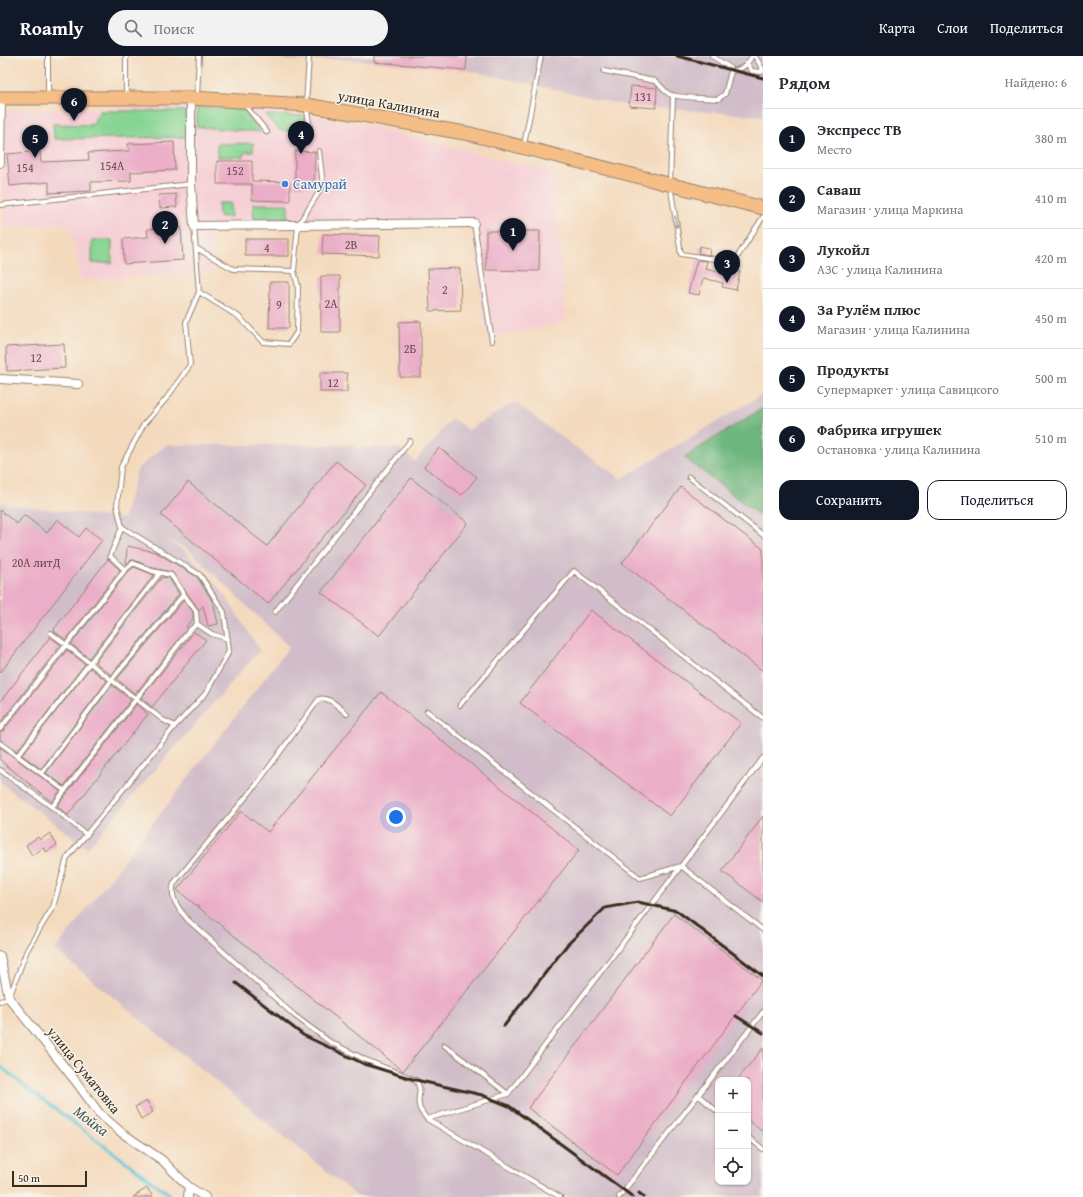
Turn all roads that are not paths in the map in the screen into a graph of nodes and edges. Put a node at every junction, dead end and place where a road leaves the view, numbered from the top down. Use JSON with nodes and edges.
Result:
{"nodes":[{"id":1,"x":48,"y":56,"type":"edge"},
{"id":2,"x":126,"y":56,"type":"edge"},
{"id":3,"x":199,"y":56,"type":"edge"},
{"id":4,"x":309,"y":56,"type":"edge"},
{"id":5,"x":542,"y":56,"type":"edge"},
{"id":6,"x":712,"y":56,"type":"edge"},
{"id":7,"x":752,"y":56,"type":"edge"},
{"id":8,"x":755,"y":56,"type":"edge"},
{"id":9,"x":747,"y":63,"type":"junction"},
{"id":10,"x":604,"y":71,"type":"dead end"},
{"id":11,"x":731,"y":71,"type":"junction"},
{"id":12,"x":673,"y":96,"type":"junction"},
{"id":13,"x":126,"y":97,"type":"junction"},
{"id":14,"x":1,"y":98,"type":"edge"},
{"id":15,"x":48,"y":98,"type":"junction"},
{"id":16,"x":194,"y":98,"type":"junction"},
{"id":17,"x":242,"y":101,"type":"junction"},
{"id":18,"x":306,"y":105,"type":"junction"},
{"id":19,"x":267,"y":132,"type":"dead end"},
{"id":20,"x":311,"y":134,"type":"dead end"},
{"id":21,"x":524,"y":148,"type":"junction"},
{"id":22,"x":319,"y":150,"type":"dead end"},
{"id":23,"x":0,"y":163,"type":"edge"},
{"id":24,"x":191,"y":184,"type":"junction"},
{"id":25,"x":670,"y":184,"type":"junction"},
{"id":26,"x":0,"y":205,"type":"edge"},
{"id":27,"x":763,"y":208,"type":"edge"},
{"id":28,"x":763,"y":218,"type":"edge"},
{"id":29,"x":474,"y":223,"type":"joint"},
{"id":30,"x":298,"y":225,"type":"junction"},
{"id":31,"x":194,"y":226,"type":"junction"},
{"id":32,"x":196,"y":248,"type":"junction"},
{"id":33,"x":294,"y":271,"type":"junction"},
{"id":34,"x":199,"y":292,"type":"junction"},
{"id":35,"x":492,"y":341,"type":"dead end"},
{"id":36,"x":0,"y":379,"type":"edge"},
{"id":37,"x":78,"y":384,"type":"dead end"},
{"id":38,"x":410,"y":441,"type":"dead end"},
{"id":39,"x":689,"y":477,"type":"dead end"},
{"id":40,"x":122,"y":527,"type":"junction"},
{"id":41,"x":763,"y":535,"type":"edge"},
{"id":42,"x":125,"y":570,"type":"junction"},
{"id":43,"x":160,"y":573,"type":"junction"},
{"id":44,"x":181,"y":591,"type":"junction"},
{"id":45,"x":275,"y":612,"type":"dead end"},
{"id":46,"x":197,"y":624,"type":"junction"},
{"id":47,"x":51,"y":633,"type":"dead end"},
{"id":48,"x":228,"y":639,"type":"junction"},
{"id":49,"x":66,"y":645,"type":"junction"},
{"id":50,"x":90,"y":663,"type":"junction"},
{"id":51,"x":112,"y":680,"type":"junction"},
{"id":52,"x":136,"y":699,"type":"junction"},
{"id":53,"x":460,"y":705,"type":"dead end"},
{"id":54,"x":427,"y":711,"type":"dead end"},
{"id":55,"x":346,"y":714,"type":"dead end"},
{"id":56,"x":763,"y":718,"type":"edge"},
{"id":57,"x":175,"y":726,"type":"junction"},
{"id":58,"x":0,"y":729,"type":"edge"},
{"id":59,"x":0,"y":742,"type":"edge"},
{"id":60,"x":18,"y":755,"type":"junction"},
{"id":61,"x":763,"y":758,"type":"edge"},
{"id":62,"x":0,"y":770,"type":"edge"},
{"id":63,"x":42,"y":773,"type":"junction"},
{"id":64,"x":64,"y":790,"type":"junction"},
{"id":65,"x":52,"y":807,"type":"junction"},
{"id":66,"x":86,"y":835,"type":"junction"},
{"id":67,"x":681,"y":866,"type":"junction"},
{"id":68,"x":763,"y":930,"type":"edge"},
{"id":69,"x":0,"y":956,"type":"edge"},
{"id":70,"x":9,"y":998,"type":"junction"},
{"id":71,"x":0,"y":1001,"type":"edge"},
{"id":72,"x":763,"y":1012,"type":"edge"},
{"id":73,"x":444,"y":1044,"type":"dead end"},
{"id":74,"x":508,"y":1094,"type":"junction"},
{"id":75,"x":698,"y":1095,"type":"junction"},
{"id":76,"x":715,"y":1109,"type":"edge"},
{"id":77,"x":427,"y":1119,"type":"junction"},
{"id":78,"x":751,"y":1139,"type":"edge"},
{"id":79,"x":763,"y":1149,"type":"edge"},
{"id":80,"x":189,"y":1187,"type":"junction"},
{"id":81,"x":188,"y":1197,"type":"edge"},
{"id":82,"x":205,"y":1197,"type":"edge"},
{"id":83,"x":560,"y":1197,"type":"edge"},
{"id":84,"x":619,"y":1197,"type":"edge"}],
"edges":[{"from":1,"to":15,"type":"lane"},
{"from":2,"to":13,"type":"lane"},
{"from":3,"to":16,"type":"lane"},
{"from":4,"to":18,"type":"lane"},
{"from":5,"to":21,"type":"lane"},
{"from":6,"to":11,"type":"lane"},
{"from":7,"to":9,"type":"lane"},
{"from":8,"to":9,"type":"lane"},
{"from":9,"to":11,"type":"lane"},
{"from":10,"to":12,"type":"lane"},
{"from":11,"to":12,"type":"lane"},
{"from":12,"to":25,"type":"lane"},
{"from":13,"to":15,"type":"main road","name":"улица Калинина"},
{"from":13,"to":16,"type":"main road","name":"улица Калинина"},
{"from":14,"to":15,"type":"main road","name":"улица Калинина"},
{"from":14,"to":23,"type":"street"},
{"from":16,"to":17,"type":"main road","name":"улица Калинина"},
{"from":16,"to":24,"type":"street"},
{"from":17,"to":18,"type":"main road","name":"улица Калинина"},
{"from":17,"to":19,"type":"lane"},
{"from":18,"to":20,"type":"lane"},
{"from":18,"to":21,"type":"main road","name":"улица Калинина"},
{"from":21,"to":25,"type":"main road","name":"улица Калинина"},
{"from":22,"to":30,"type":"lane"},
{"from":24,"to":26,"type":"lane"},
{"from":24,"to":31,"type":"street"},
{"from":25,"to":27,"type":"main road","name":"улица Калинина"},
{"from":25,"to":28,"type":"lane","one_way":true},
{"from":29,"to":30,"type":"street"},
{"from":29,"to":35,"type":"lane"},
{"from":30,"to":31,"type":"street"},
{"from":30,"to":33,"type":"lane"},
{"from":31,"to":32,"type":"lane"},
{"from":32,"to":33,"type":"lane"},
{"from":32,"to":34,"type":"lane"},
{"from":33,"to":34,"type":"lane"},
{"from":34,"to":40,"type":"lane"},
{"from":36,"to":37,"type":"street"},
{"from":38,"to":45,"type":"lane"},
{"from":39,"to":41,"type":"lane"},
{"from":40,"to":42,"type":"lane"},
{"from":40,"to":48,"type":"lane"},
{"from":42,"to":43,"type":"lane"},
{"from":42,"to":49,"type":"lane"},
{"from":43,"to":44,"type":"lane"},
{"from":43,"to":50,"type":"lane"},
{"from":44,"to":46,"type":"lane"},
{"from":44,"to":51,"type":"lane"},
{"from":46,"to":48,"type":"lane"},
{"from":46,"to":52,"type":"lane"},
{"from":47,"to":49,"type":"lane"},
{"from":48,"to":57,"type":"lane"},
{"from":49,"to":50,"type":"lane"},
{"from":49,"to":58,"type":"lane"},
{"from":50,"to":51,"type":"lane"},
{"from":50,"to":60,"type":"lane"},
{"from":51,"to":52,"type":"lane"},
{"from":51,"to":63,"type":"lane"},
{"from":52,"to":57,"type":"lane"},
{"from":52,"to":64,"type":"lane"},
{"from":53,"to":56,"type":"lane"},
{"from":54,"to":67,"type":"lane"},
{"from":55,"to":77,"type":"lane"},
{"from":57,"to":66,"type":"lane"},
{"from":59,"to":60,"type":"lane"},
{"from":60,"to":63,"type":"lane"},
{"from":61,"to":67,"type":"lane"},
{"from":62,"to":65,"type":"lane"},
{"from":63,"to":64,"type":"lane"},
{"from":64,"to":65,"type":"lane"},
{"from":65,"to":66,"type":"lane"},
{"from":66,"to":70,"type":"lane"},
{"from":67,"to":68,"type":"lane"},
{"from":67,"to":74,"type":"lane"},
{"from":69,"to":70,"type":"street","name":"улица Суматовка"},
{"from":70,"to":71,"type":"lane"},
{"from":70,"to":80,"type":"street","name":"улица Суматовка"},
{"from":72,"to":75,"type":"lane"},
{"from":73,"to":74,"type":"lane"},
{"from":74,"to":77,"type":"lane"},
{"from":75,"to":76,"type":"lane"},
{"from":75,"to":84,"type":"lane"},
{"from":77,"to":83,"type":"lane"},
{"from":78,"to":79,"type":"lane"},
{"from":80,"to":81,"type":"street"},
{"from":80,"to":82,"type":"street","name":"улица Суматовка"}]}
